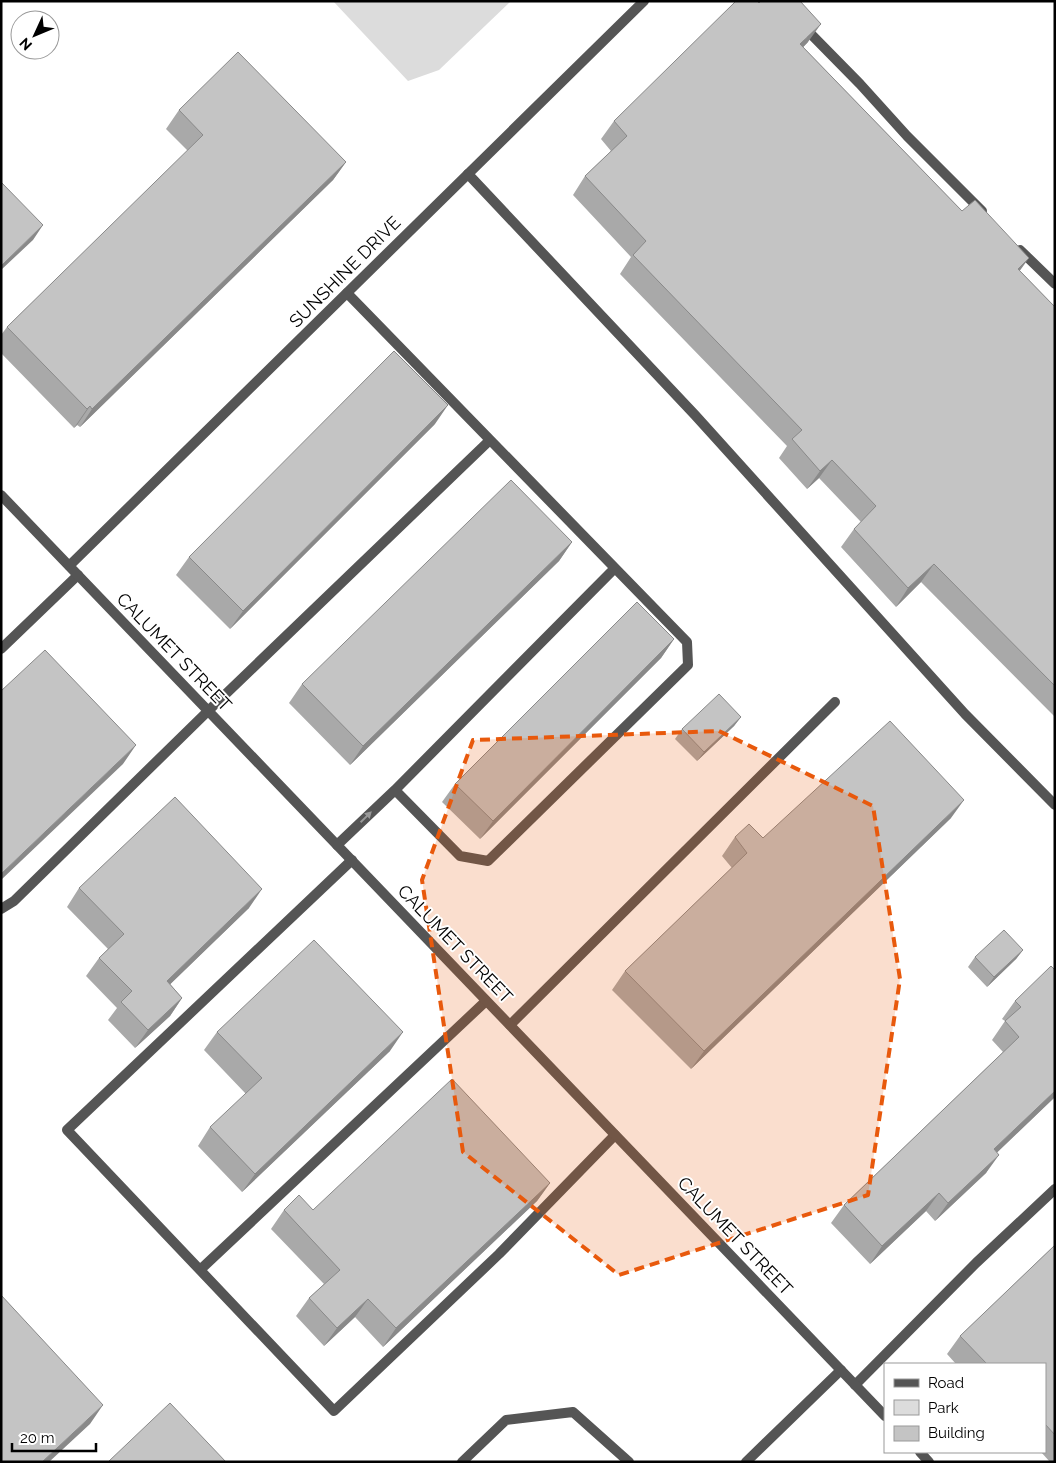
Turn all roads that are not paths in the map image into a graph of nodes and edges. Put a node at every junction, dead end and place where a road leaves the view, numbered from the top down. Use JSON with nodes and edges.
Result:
{"nodes":[{"id":1,"x":644,"y":1,"type":"edge"},
{"id":2,"x":799,"y":22,"type":"edge"},
{"id":3,"x":468,"y":174,"type":"junction"},
{"id":4,"x":992,"y":221,"type":"edge"},
{"id":5,"x":1013,"y":242,"type":"edge"},
{"id":6,"x":1055,"y":284,"type":"edge"},
{"id":7,"x":347,"y":293,"type":"junction"},
{"id":8,"x":490,"y":440,"type":"junction"},
{"id":9,"x":1,"y":494,"type":"edge"},
{"id":10,"x":69,"y":566,"type":"junction"},
{"id":11,"x":614,"y":568,"type":"junction"},
{"id":12,"x":78,"y":575,"type":"junction"},
{"id":13,"x":1,"y":649,"type":"edge"},
{"id":14,"x":835,"y":702,"type":"dead end"},
{"id":15,"x":208,"y":711,"type":"junction"},
{"id":16,"x":394,"y":790,"type":"junction"},
{"id":17,"x":1055,"y":805,"type":"edge"},
{"id":18,"x":337,"y":845,"type":"junction"},
{"id":19,"x":352,"y":860,"type":"junction"},
{"id":20,"x":1,"y":909,"type":"edge"},
{"id":21,"x":486,"y":1001,"type":"junction"},
{"id":22,"x":510,"y":1025,"type":"junction"},
{"id":23,"x":615,"y":1135,"type":"junction"},
{"id":24,"x":1055,"y":1189,"type":"edge"},
{"id":25,"x":200,"y":1270,"type":"junction"},
{"id":26,"x":841,"y":1370,"type":"junction"},
{"id":27,"x":855,"y":1385,"type":"junction"},
{"id":28,"x":884,"y":1415,"type":"edge"},
{"id":29,"x":462,"y":1462,"type":"edge"},
{"id":30,"x":629,"y":1462,"type":"edge"},
{"id":31,"x":746,"y":1462,"type":"edge"}],
"edges":[{"from":1,"to":3,"type":"street","name":"SUNSHINE DRIVE"},
{"from":2,"to":4,"type":"street"},
{"from":3,"to":7,"type":"street","name":"SUNSHINE DRIVE"},
{"from":3,"to":17,"type":"street"},
{"from":5,"to":6,"type":"street"},
{"from":7,"to":8,"type":"street"},
{"from":7,"to":10,"type":"street","name":"SUNSHINE DRIVE"},
{"from":8,"to":11,"type":"street"},
{"from":8,"to":15,"type":"street"},
{"from":9,"to":10,"type":"street","name":"CALUMET STREET"},
{"from":10,"to":12,"type":"street","name":"CALUMET STREET"},
{"from":11,"to":16,"type":"street"},
{"from":11,"to":16,"type":"street"},
{"from":12,"to":13,"type":"street"},
{"from":12,"to":15,"type":"street","name":"CALUMET STREET"},
{"from":14,"to":22,"type":"street"},
{"from":15,"to":18,"type":"street","name":"CALUMET STREET"},
{"from":15,"to":20,"type":"street"},
{"from":18,"to":16,"type":"street","one_way":true},
{"from":18,"to":19,"type":"street","name":"CALUMET STREET"},
{"from":19,"to":21,"type":"street","name":"CALUMET STREET"},
{"from":19,"to":25,"type":"street"},
{"from":21,"to":22,"type":"street","name":"CALUMET STREET"},
{"from":21,"to":25,"type":"street"},
{"from":22,"to":23,"type":"street","name":"CALUMET STREET"},
{"from":23,"to":25,"type":"street"},
{"from":23,"to":26,"type":"street","name":"CALUMET STREET"},
{"from":24,"to":27,"type":"street"},
{"from":26,"to":27,"type":"street","name":"CALUMET STREET"},
{"from":26,"to":31,"type":"street"},
{"from":27,"to":28,"type":"street","name":"CALUMET STREET"},
{"from":29,"to":30,"type":"street"}]}
